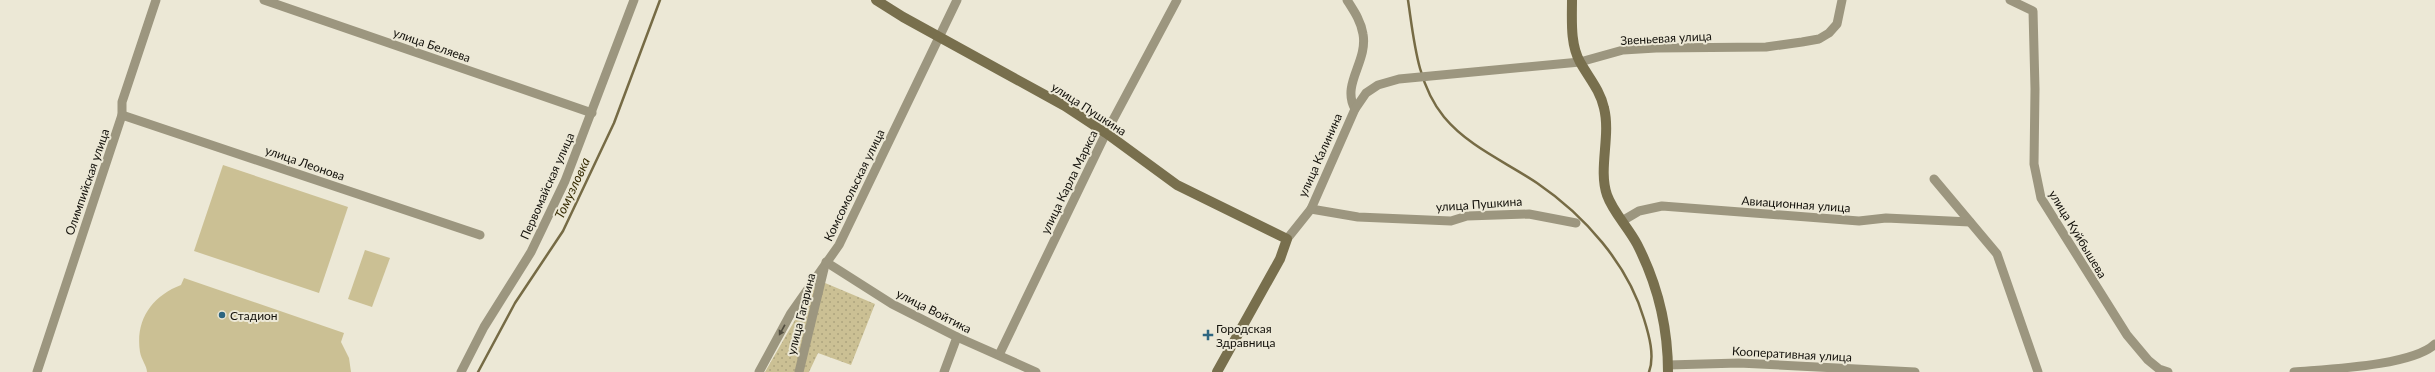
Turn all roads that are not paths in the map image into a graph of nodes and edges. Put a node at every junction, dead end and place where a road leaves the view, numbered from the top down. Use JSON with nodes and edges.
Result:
{"nodes":[{"id":1,"x":156,"y":0,"type":"edge"},
{"id":2,"x":264,"y":0,"type":"edge"},
{"id":3,"x":634,"y":0,"type":"edge"},
{"id":4,"x":876,"y":0,"type":"edge"},
{"id":5,"x":957,"y":0,"type":"edge"},
{"id":6,"x":1177,"y":0,"type":"edge"},
{"id":7,"x":1347,"y":0,"type":"edge"},
{"id":8,"x":1572,"y":0,"type":"edge"},
{"id":9,"x":1842,"y":0,"type":"edge"},
{"id":10,"x":2010,"y":0,"type":"edge"},
{"id":11,"x":939,"y":37,"type":"junction"},
{"id":12,"x":1580,"y":62,"type":"junction"},
{"id":13,"x":1444,"y":75,"type":"joint"},
{"id":14,"x":1355,"y":109,"type":"junction"},
{"id":15,"x":592,"y":113,"type":"junction"},
{"id":16,"x":122,"y":115,"type":"junction"},
{"id":17,"x":1106,"y":133,"type":"junction"},
{"id":18,"x":1934,"y":179,"type":"dead end"},
{"id":19,"x":1311,"y":209,"type":"junction"},
{"id":20,"x":1622,"y":221,"type":"junction"},
{"id":21,"x":1970,"y":222,"type":"junction"},
{"id":22,"x":1576,"y":224,"type":"dead end"},
{"id":23,"x":480,"y":235,"type":"dead end"},
{"id":24,"x":1287,"y":240,"type":"junction"},
{"id":25,"x":826,"y":262,"type":"junction"},
{"id":26,"x":957,"y":337,"type":"junction"},
{"id":27,"x":2435,"y":344,"type":"edge"},
{"id":28,"x":999,"y":355,"type":"junction"},
{"id":29,"x":1668,"y":368,"type":"edge"},
{"id":30,"x":2318,"y":371,"type":"edge"},
{"id":31,"x":37,"y":372,"type":"edge"},
{"id":32,"x":462,"y":372,"type":"edge"},
{"id":33,"x":759,"y":372,"type":"edge"},
{"id":34,"x":799,"y":372,"type":"edge"},
{"id":35,"x":944,"y":372,"type":"edge"},
{"id":36,"x":1036,"y":372,"type":"edge"},
{"id":37,"x":1217,"y":372,"type":"edge"},
{"id":38,"x":1915,"y":372,"type":"edge"},
{"id":39,"x":2038,"y":372,"type":"edge"},
{"id":40,"x":2168,"y":372,"type":"edge"},
{"id":41,"x":2294,"y":372,"type":"edge"}],
"edges":[{"from":1,"to":16,"type":"street","name":"Олимпийская улица"},
{"from":2,"to":15,"type":"street","name":"улица Беляева"},
{"from":3,"to":15,"type":"street","name":"Первомайская улица"},
{"from":4,"to":11,"type":"main road","name":"улица Пушкина"},
{"from":5,"to":11,"type":"street","name":"Комсомольская улица"},
{"from":6,"to":17,"type":"street","name":"улица Карла Маркса"},
{"from":7,"to":14,"type":"street"},
{"from":8,"to":12,"type":"main road"},
{"from":9,"to":12,"type":"street","name":"Звеньевая улица"},
{"from":10,"to":40,"type":"street","name":"улица Куйбышева"},
{"from":11,"to":17,"type":"main road","name":"улица Пушкина"},
{"from":11,"to":25,"type":"street","name":"Комсомольская улица"},
{"from":12,"to":13,"type":"street","name":"Звеньевая улица"},
{"from":12,"to":20,"type":"main road"},
{"from":13,"to":14,"type":"street","name":"улица Калинина"},
{"from":14,"to":19,"type":"street","name":"улица Калинина"},
{"from":15,"to":32,"type":"street","name":"Первомайская улица"},
{"from":16,"to":23,"type":"street","name":"улица Леонова"},
{"from":16,"to":31,"type":"street","name":"Олимпийская улица"},
{"from":17,"to":24,"type":"main road","name":"улица Пушкина"},
{"from":17,"to":28,"type":"street","name":"улица Карла Маркса"},
{"from":18,"to":21,"type":"street"},
{"from":19,"to":22,"type":"street","name":"улица Пушкина"},
{"from":19,"to":24,"type":"street","name":"улица Калинина"},
{"from":20,"to":21,"type":"street","name":"Авиационная улица"},
{"from":20,"to":29,"type":"main road"},
{"from":21,"to":39,"type":"street"},
{"from":24,"to":37,"type":"main road","name":"улица Калинина"},
{"from":25,"to":26,"type":"street","name":"улица Войтика"},
{"from":25,"to":33,"type":"street","name":"Комсомольская улица","one_way":true},
{"from":25,"to":34,"type":"street","name":"улица Гагарина"},
{"from":26,"to":28,"type":"street","name":"улица Войтика"},
{"from":26,"to":35,"type":"street"},
{"from":27,"to":30,"type":"street"},
{"from":28,"to":36,"type":"street","name":"улица Войтика"},
{"from":29,"to":38,"type":"street","name":"Кооперативная улица"},
{"from":30,"to":41,"type":"street"}]}
